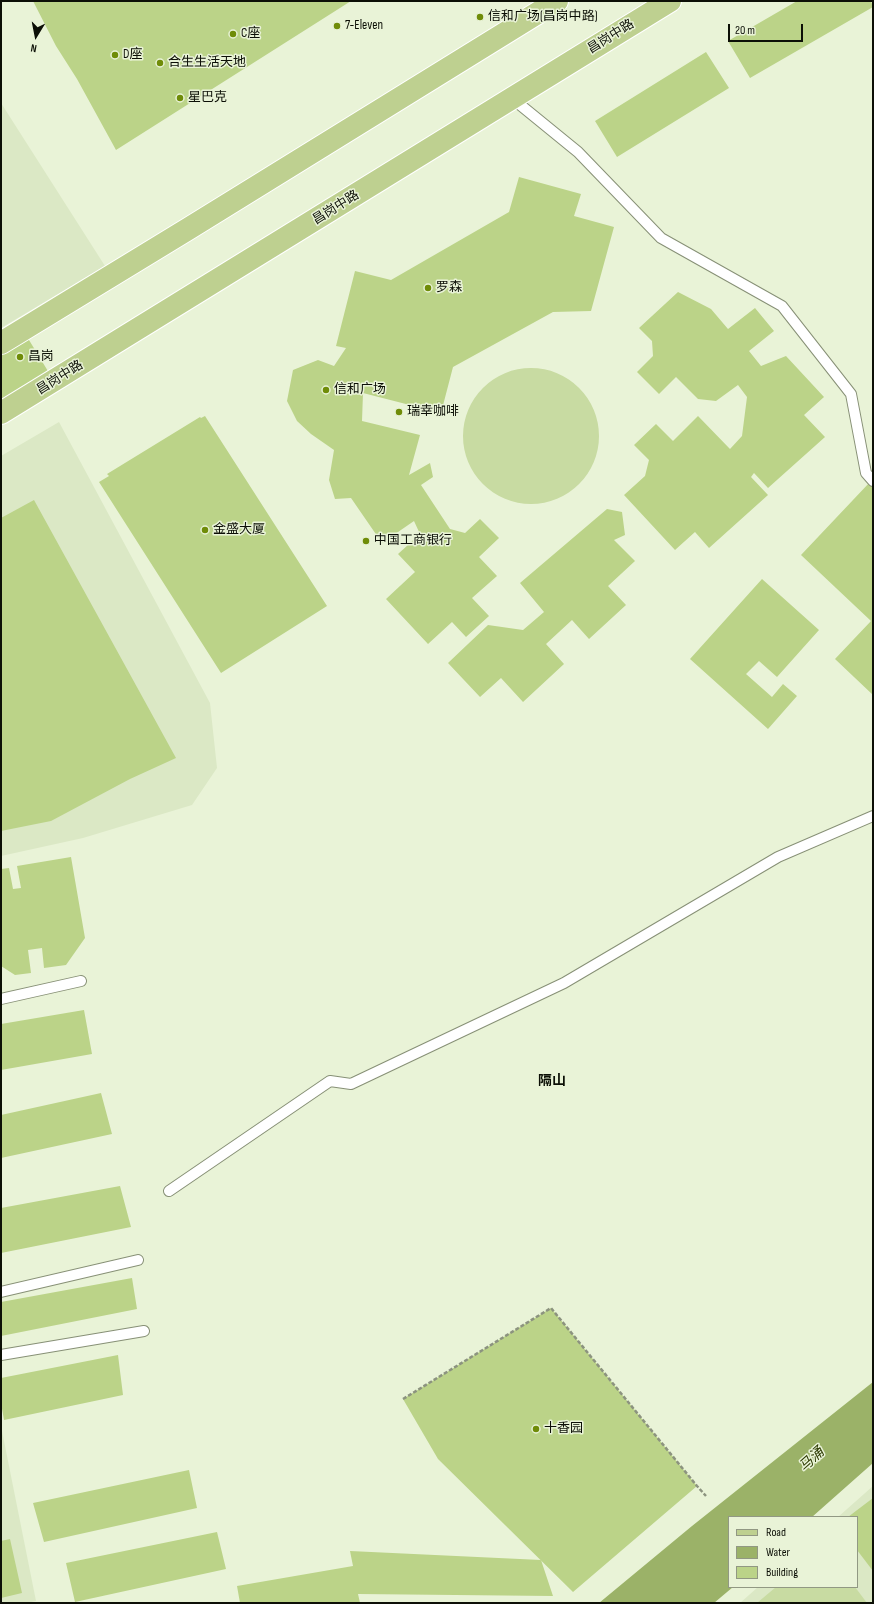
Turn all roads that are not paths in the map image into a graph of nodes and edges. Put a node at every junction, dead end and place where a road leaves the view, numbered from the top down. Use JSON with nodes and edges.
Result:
{"nodes":[{"id":1,"x":557,"y":1,"type":"edge"},
{"id":2,"x":670,"y":1,"type":"edge"},
{"id":3,"x":512,"y":99,"type":"junction"},
{"id":4,"x":1,"y":342,"type":"edge"},
{"id":5,"x":1,"y":413,"type":"edge"},
{"id":6,"x":873,"y":481,"type":"edge"},
{"id":7,"x":873,"y":816,"type":"edge"},
{"id":8,"x":81,"y":981,"type":"dead end"},
{"id":9,"x":1,"y":999,"type":"edge"},
{"id":10,"x":169,"y":1191,"type":"dead end"},
{"id":11,"x":138,"y":1260,"type":"dead end"},
{"id":12,"x":1,"y":1292,"type":"edge"},
{"id":13,"x":144,"y":1331,"type":"dead end"},
{"id":14,"x":1,"y":1356,"type":"edge"}],
"edges":[{"from":1,"to":4,"type":"main road"},
{"from":2,"to":3,"type":"main road","name":"昌岗中路"},
{"from":3,"to":5,"type":"main road","name":"昌岗中路"},
{"from":3,"to":6,"type":"lane"},
{"from":7,"to":10,"type":"lane"},
{"from":8,"to":9,"type":"lane"},
{"from":11,"to":12,"type":"lane"},
{"from":13,"to":14,"type":"lane"}]}
